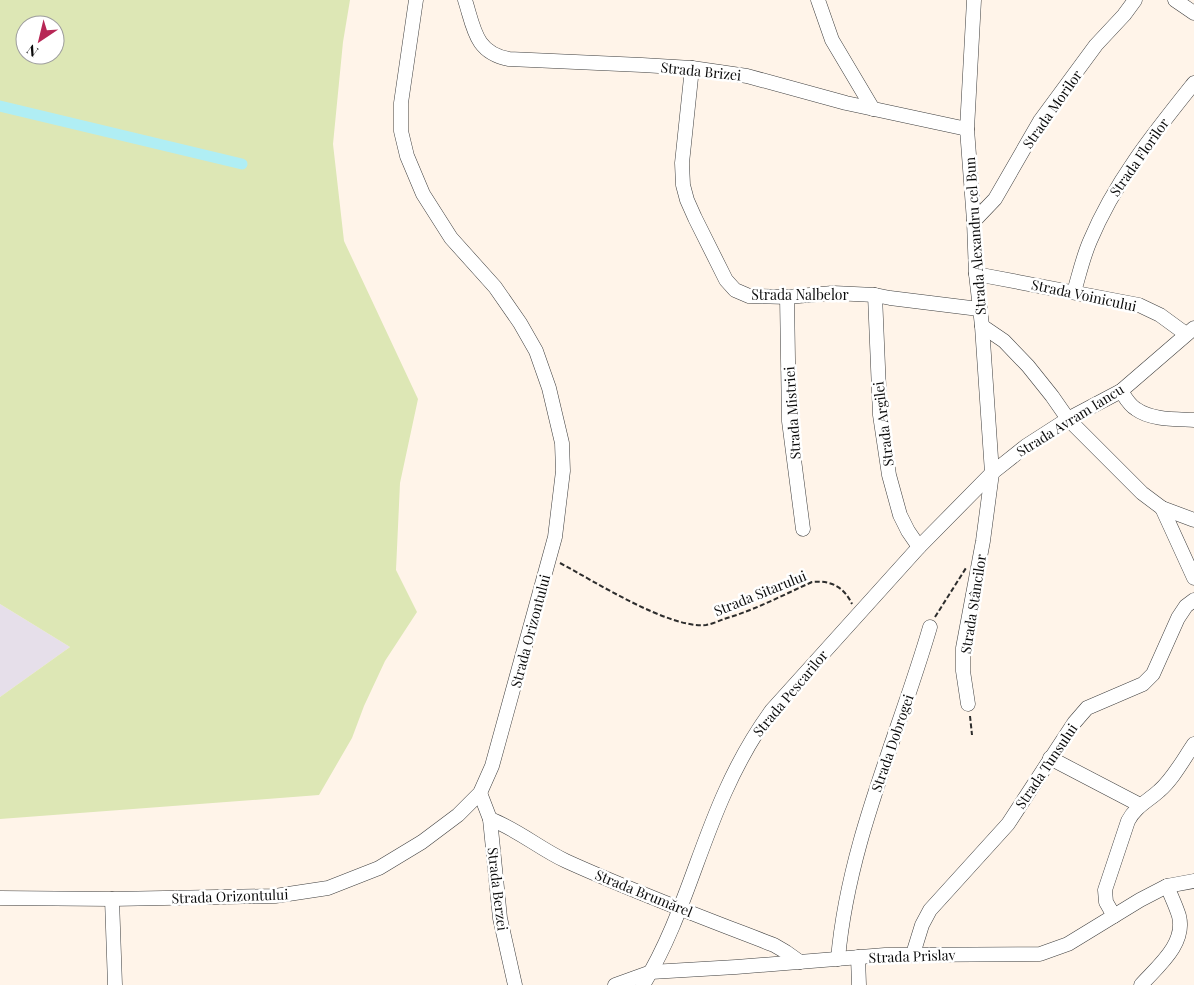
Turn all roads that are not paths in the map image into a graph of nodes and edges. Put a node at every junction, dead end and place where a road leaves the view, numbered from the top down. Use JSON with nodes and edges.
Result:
{"nodes":[{"id":1,"x":416,"y":0,"type":"edge"},
{"id":2,"x":465,"y":0,"type":"edge"},
{"id":3,"x":818,"y":0,"type":"edge"},
{"id":4,"x":974,"y":0,"type":"edge"},
{"id":5,"x":1135,"y":0,"type":"edge"},
{"id":6,"x":1175,"y":0,"type":"edge"},
{"id":7,"x":1194,"y":13,"type":"edge"},
{"id":8,"x":692,"y":68,"type":"junction"},
{"id":9,"x":1194,"y":83,"type":"edge"},
{"id":10,"x":873,"y":109,"type":"junction"},
{"id":11,"x":967,"y":129,"type":"junction"},
{"id":12,"x":974,"y":222,"type":"junction"},
{"id":13,"x":976,"y":274,"type":"junction"},
{"id":14,"x":1074,"y":292,"type":"junction"},
{"id":15,"x":875,"y":295,"type":"junction"},
{"id":16,"x":787,"y":297,"type":"junction"},
{"id":17,"x":979,"y":309,"type":"junction"},
{"id":18,"x":982,"y":326,"type":"junction"},
{"id":19,"x":1190,"y":331,"type":"edge"},
{"id":20,"x":1121,"y":391,"type":"junction"},
{"id":21,"x":1068,"y":419,"type":"junction"},
{"id":22,"x":1194,"y":420,"type":"edge"},
{"id":23,"x":992,"y":473,"type":"junction"},
{"id":24,"x":1162,"y":508,"type":"junction"},
{"id":25,"x":1194,"y":520,"type":"edge"},
{"id":26,"x":803,"y":529,"type":"dead end"},
{"id":27,"x":919,"y":547,"type":"junction"},
{"id":28,"x":1194,"y":578,"type":"edge"},
{"id":29,"x":1194,"y":600,"type":"edge"},
{"id":30,"x":930,"y":627,"type":"road end"},
{"id":31,"x":968,"y":704,"type":"road end"},
{"id":32,"x":1194,"y":744,"type":"edge"},
{"id":33,"x":1050,"y":758,"type":"junction"},
{"id":34,"x":480,"y":793,"type":"junction"},
{"id":35,"x":1140,"y":805,"type":"junction"},
{"id":36,"x":490,"y":819,"type":"junction"},
{"id":37,"x":1194,"y":881,"type":"edge"},
{"id":38,"x":1168,"y":886,"type":"junction"},
{"id":39,"x":0,"y":898,"type":"edge"},
{"id":40,"x":112,"y":899,"type":"junction"},
{"id":41,"x":680,"y":908,"type":"junction"},
{"id":42,"x":1114,"y":916,"type":"junction"},
{"id":43,"x":913,"y":954,"type":"junction"},
{"id":44,"x":858,"y":957,"type":"junction"},
{"id":45,"x":838,"y":959,"type":"junction"},
{"id":46,"x":800,"y":962,"type":"junction"},
{"id":47,"x":652,"y":972,"type":"junction"},
{"id":48,"x":115,"y":985,"type":"edge"},
{"id":49,"x":515,"y":985,"type":"edge"},
{"id":50,"x":615,"y":985,"type":"edge"},
{"id":51,"x":643,"y":985,"type":"edge"},
{"id":52,"x":859,"y":985,"type":"edge"},
{"id":53,"x":1141,"y":985,"type":"edge"}],
"edges":[{"from":1,"to":34,"type":"street","name":"Strada Orizontului"},
{"from":2,"to":8,"type":"street","name":"Strada Brizei"},
{"from":3,"to":10,"type":"street"},
{"from":4,"to":11,"type":"street","name":"Strada Alexandru cel Bun"},
{"from":5,"to":12,"type":"street","name":"Strada Morilor"},
{"from":6,"to":7,"type":"street"},
{"from":8,"to":10,"type":"street","name":"Strada Brizei"},
{"from":8,"to":16,"type":"street","name":"Strada Nalbelor"},
{"from":9,"to":14,"type":"street","name":"Strada Florilor"},
{"from":10,"to":11,"type":"street","name":"Strada Brizei"},
{"from":11,"to":12,"type":"street","name":"Strada Alexandru cel Bun"},
{"from":12,"to":13,"type":"street","name":"Strada Alexandru cel Bun"},
{"from":13,"to":14,"type":"street","name":"Strada Voinicului"},
{"from":13,"to":17,"type":"street","name":"Strada Alexandru cel Bun"},
{"from":14,"to":19,"type":"street","name":"Strada Voinicului"},
{"from":15,"to":16,"type":"street","name":"Strada Nalbelor"},
{"from":15,"to":17,"type":"street","name":"Strada Nalbelor"},
{"from":15,"to":27,"type":"street","name":"Strada Argilei"},
{"from":16,"to":26,"type":"street","name":"Strada Mistriei"},
{"from":17,"to":18,"type":"street","name":"Strada Alexandru cel Bun"},
{"from":18,"to":21,"type":"street"},
{"from":18,"to":23,"type":"street","name":"Strada Alexandru cel Bun"},
{"from":19,"to":20,"type":"street","name":"Strada Avram Iancu"},
{"from":20,"to":21,"type":"street","name":"Strada Avram Iancu"},
{"from":20,"to":22,"type":"street"},
{"from":21,"to":23,"type":"street","name":"Strada Avram Iancu"},
{"from":21,"to":24,"type":"street"},
{"from":23,"to":27,"type":"street","name":"Strada Pescarilor"},
{"from":23,"to":31,"type":"street","name":"Strada Stâncilor"},
{"from":24,"to":25,"type":"street"},
{"from":24,"to":28,"type":"street"},
{"from":27,"to":41,"type":"street","name":"Strada Pescarilor"},
{"from":29,"to":33,"type":"street","name":"Strada Tunsului"},
{"from":30,"to":45,"type":"street","name":"Strada Dobrogei"},
{"from":32,"to":35,"type":"street"},
{"from":33,"to":35,"type":"street"},
{"from":33,"to":43,"type":"street","name":"Strada Tunsului"},
{"from":34,"to":36,"type":"street","name":"Strada Berzei"},
{"from":34,"to":40,"type":"street","name":"Strada Orizontului"},
{"from":35,"to":42,"type":"street"},
{"from":36,"to":41,"type":"street","name":"Strada Brumărel"},
{"from":36,"to":49,"type":"street","name":"Strada Berzei"},
{"from":37,"to":38,"type":"street","name":"Strada Prislav"},
{"from":38,"to":42,"type":"street","name":"Strada Prislav"},
{"from":38,"to":53,"type":"street"},
{"from":39,"to":40,"type":"street","name":"Strada Orizontului"},
{"from":40,"to":48,"type":"street"},
{"from":41,"to":46,"type":"street","name":"Strada Brumărel"},
{"from":41,"to":47,"type":"street","name":"Strada Pescarilor"},
{"from":42,"to":43,"type":"street","name":"Strada Prislav"},
{"from":43,"to":44,"type":"street","name":"Strada Prislav"},
{"from":44,"to":45,"type":"street","name":"Strada Prislav"},
{"from":44,"to":52,"type":"street"},
{"from":45,"to":46,"type":"street","name":"Strada Prislav"},
{"from":46,"to":47,"type":"street","name":"Strada Prislav"},
{"from":47,"to":50,"type":"street","name":"Strada Prislav"},
{"from":47,"to":51,"type":"street","name":"Strada Pescarilor"}]}
